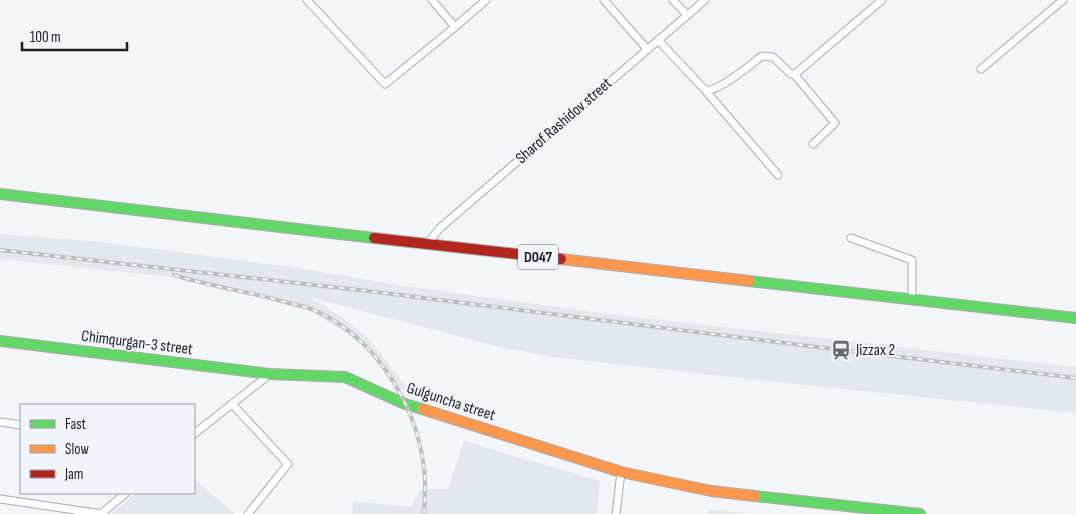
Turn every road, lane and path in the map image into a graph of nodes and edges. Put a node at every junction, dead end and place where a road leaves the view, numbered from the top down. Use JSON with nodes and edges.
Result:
{"nodes":[{"id":1,"x":308,"y":0,"type":"edge"},
{"id":2,"x":432,"y":0,"type":"edge"},
{"id":3,"x":486,"y":0,"type":"edge"},
{"id":4,"x":604,"y":0,"type":"edge"},
{"id":5,"x":673,"y":0,"type":"edge"},
{"id":6,"x":705,"y":0,"type":"edge"},
{"id":7,"x":882,"y":0,"type":"edge"},
{"id":8,"x":1063,"y":0,"type":"edge"},
{"id":9,"x":687,"y":15,"type":"junction"},
{"id":10,"x":455,"y":27,"type":"junction"},
{"id":11,"x":658,"y":40,"type":"junction"},
{"id":12,"x":647,"y":50,"type":"junction"},
{"id":13,"x":981,"y":69,"type":"dead end"},
{"id":14,"x":794,"y":74,"type":"junction"},
{"id":15,"x":705,"y":90,"type":"junction"},
{"id":16,"x":813,"y":144,"type":"dead end"},
{"id":17,"x":778,"y":175,"type":"dead end"},
{"id":18,"x":0,"y":194,"type":"edge"},
{"id":19,"x":851,"y":238,"type":"dead end"},
{"id":20,"x":427,"y":244,"type":"junction"},
{"id":21,"x":912,"y":299,"type":"junction"},
{"id":22,"x":1076,"y":318,"type":"edge"},
{"id":23,"x":0,"y":341,"type":"edge"},
{"id":24,"x":270,"y":374,"type":"junction"},
{"id":25,"x":232,"y":404,"type":"junction"},
{"id":26,"x":0,"y":422,"type":"edge"},
{"id":27,"x":20,"y":425,"type":"edge"},
{"id":28,"x":195,"y":433,"type":"edge"},
{"id":29,"x":621,"y":472,"type":"junction"},
{"id":30,"x":125,"y":494,"type":"edge"},
{"id":31,"x":0,"y":499,"type":"edge"},
{"id":32,"x":101,"y":514,"type":"edge"},
{"id":33,"x":248,"y":514,"type":"edge"},
{"id":34,"x":616,"y":514,"type":"edge"},
{"id":35,"x":920,"y":514,"type":"edge"}],
"edges":[{"from":1,"to":10,"type":"street"},
{"from":2,"to":10,"type":"street"},
{"from":3,"to":10,"type":"street"},
{"from":4,"to":12,"type":"street"},
{"from":5,"to":9,"type":"street"},
{"from":6,"to":9,"type":"street","name":"Sharof Rashidov street"},
{"from":7,"to":14,"type":"street"},
{"from":8,"to":13,"type":"street"},
{"from":9,"to":11,"type":"street","name":"Sharof Rashidov street"},
{"from":11,"to":12,"type":"street","name":"Sharof Rashidov street"},
{"from":11,"to":15,"type":"street"},
{"from":12,"to":20,"type":"street","name":"Sharof Rashidov street"},
{"from":14,"to":15,"type":"street"},
{"from":14,"to":16,"type":"street"},
{"from":15,"to":17,"type":"street"},
{"from":18,"to":20,"type":"main road","number":"D047"},
{"from":19,"to":21,"type":"street"},
{"from":20,"to":21,"type":"main road","number":"D047"},
{"from":21,"to":22,"type":"main road","number":"D047"},
{"from":23,"to":24,"type":"main road","name":"Chimqurgan-3 street"},
{"from":24,"to":25,"type":"street"},
{"from":24,"to":29,"type":"main road","name":"Gulguncha street"},
{"from":25,"to":28,"type":"street"},
{"from":25,"to":33,"type":"street"},
{"from":26,"to":27,"type":"street"},
{"from":29,"to":34,"type":"street"},
{"from":29,"to":35,"type":"main road","name":"Gulguncha street"},
{"from":30,"to":32,"type":"street"},
{"from":31,"to":32,"type":"street"}]}
